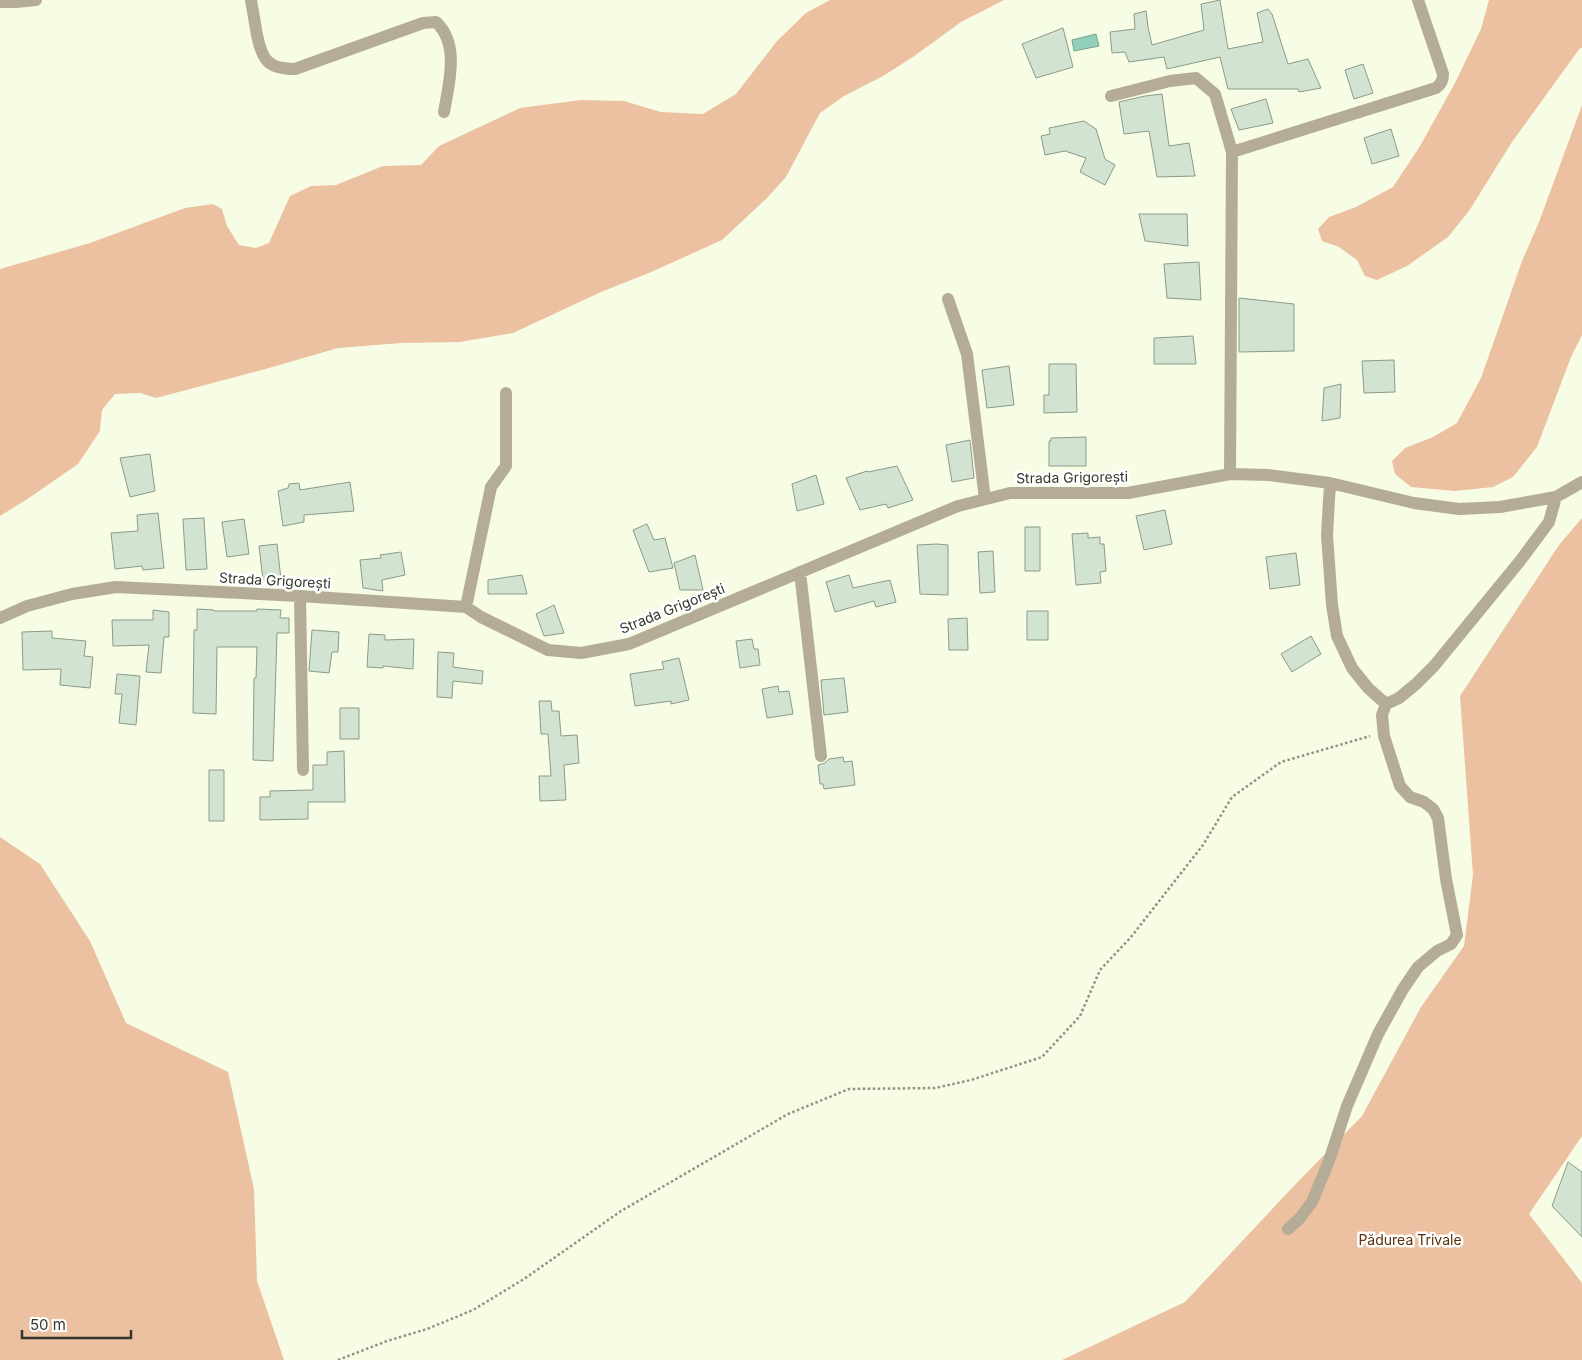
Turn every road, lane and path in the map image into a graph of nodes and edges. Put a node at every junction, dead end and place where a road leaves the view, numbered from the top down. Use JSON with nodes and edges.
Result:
{"nodes":[{"id":1,"x":36,"y":0,"type":"edge"},
{"id":2,"x":251,"y":0,"type":"edge"},
{"id":3,"x":1418,"y":0,"type":"edge"},
{"id":4,"x":0,"y":2,"type":"edge"},
{"id":5,"x":1111,"y":96,"type":"dead end"},
{"id":6,"x":444,"y":112,"type":"dead end"},
{"id":7,"x":1232,"y":152,"type":"junction"},
{"id":8,"x":948,"y":299,"type":"dead end"},
{"id":9,"x":506,"y":393,"type":"dead end"},
{"id":10,"x":1230,"y":474,"type":"junction"},
{"id":11,"x":1582,"y":482,"type":"edge"},
{"id":12,"x":1330,"y":483,"type":"junction"},
{"id":13,"x":1556,"y":497,"type":"junction"},
{"id":14,"x":985,"y":499,"type":"junction"},
{"id":15,"x":800,"y":572,"type":"junction"},
{"id":16,"x":300,"y":596,"type":"junction"},
{"id":17,"x":466,"y":607,"type":"junction"},
{"id":18,"x":0,"y":618,"type":"edge"},
{"id":19,"x":1386,"y":704,"type":"junction"},
{"id":20,"x":1384,"y":732,"type":"junction"},
{"id":21,"x":821,"y":756,"type":"dead end"},
{"id":22,"x":303,"y":770,"type":"dead end"},
{"id":23,"x":1288,"y":1229,"type":"dead end"},
{"id":24,"x":338,"y":1360,"type":"edge"}],
"edges":[{"from":1,"to":4,"type":"street"},
{"from":2,"to":6,"type":"street"},
{"from":3,"to":7,"type":"street"},
{"from":5,"to":7,"type":"street"},
{"from":7,"to":10,"type":"street"},
{"from":8,"to":14,"type":"street"},
{"from":9,"to":17,"type":"street"},
{"from":10,"to":12,"type":"street","name":"Strada Grigorești"},
{"from":10,"to":14,"type":"street","name":"Strada Grigorești"},
{"from":11,"to":13,"type":"street","name":"Strada Grigorești"},
{"from":12,"to":13,"type":"street","name":"Strada Grigorești"},
{"from":12,"to":19,"type":"street"},
{"from":13,"to":19,"type":"street"},
{"from":14,"to":15,"type":"street","name":"Strada Grigorești"},
{"from":15,"to":17,"type":"street","name":"Strada Grigorești"},
{"from":15,"to":21,"type":"street"},
{"from":16,"to":17,"type":"street","name":"Strada Grigorești"},
{"from":16,"to":18,"type":"street","name":"Strada Grigorești"},
{"from":16,"to":22,"type":"street"},
{"from":19,"to":20,"type":"street"},
{"from":20,"to":23,"type":"street"},
{"from":20,"to":24,"type":"path"}]}
